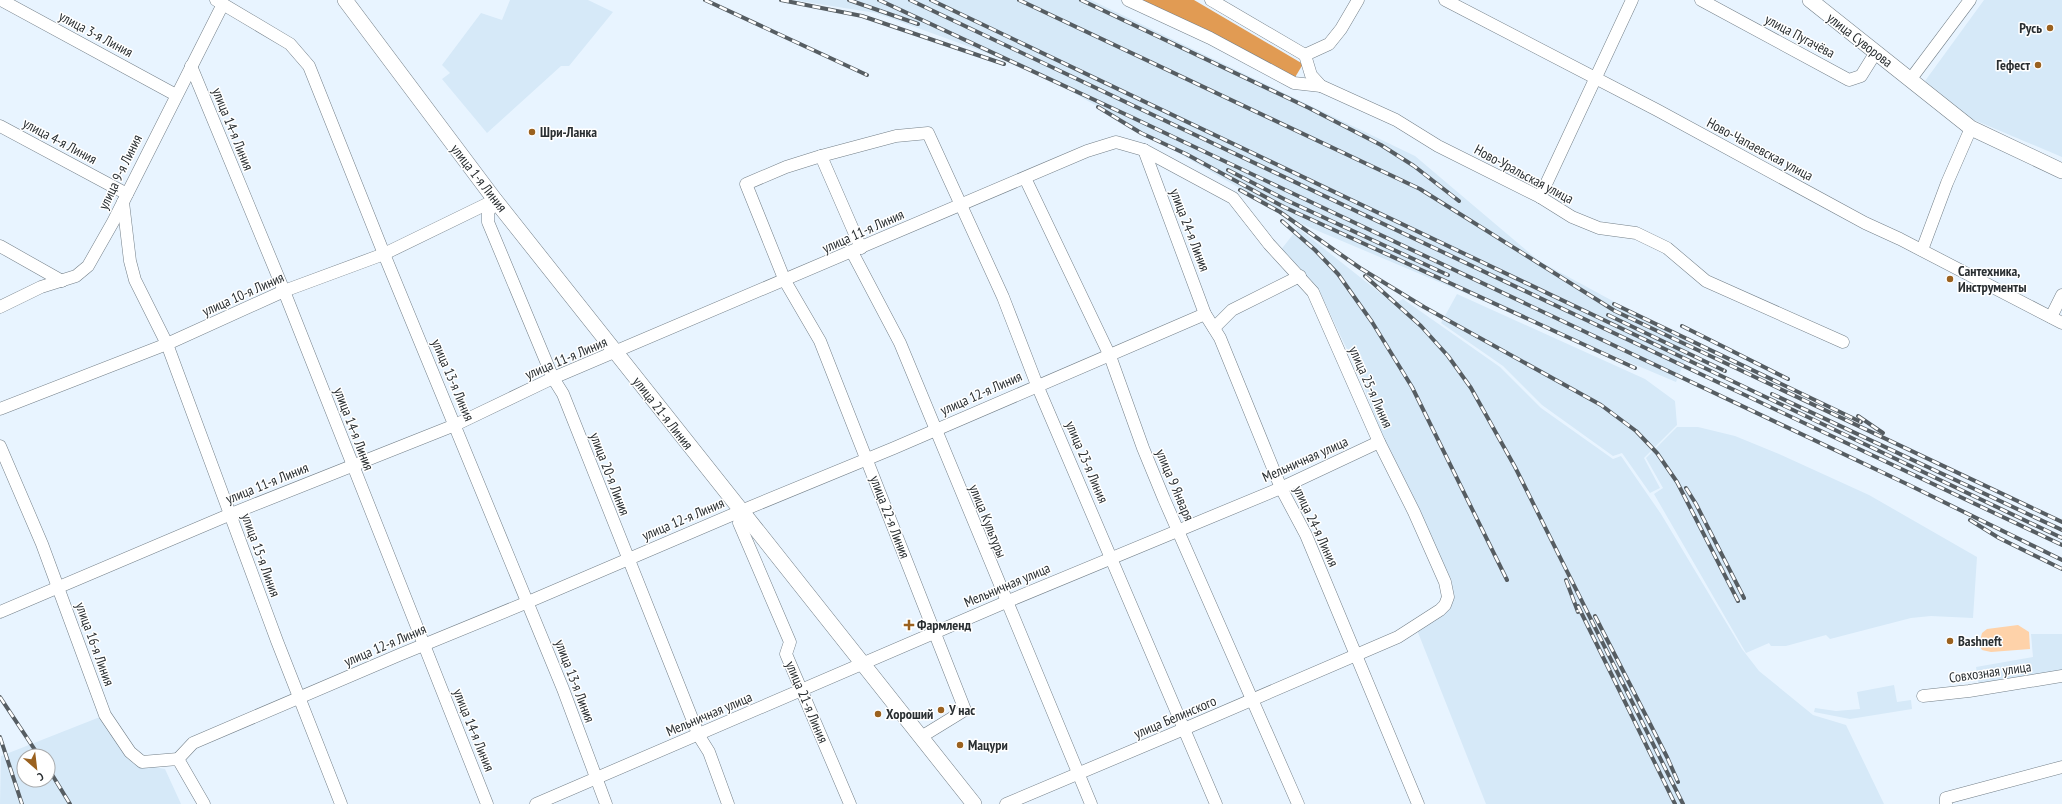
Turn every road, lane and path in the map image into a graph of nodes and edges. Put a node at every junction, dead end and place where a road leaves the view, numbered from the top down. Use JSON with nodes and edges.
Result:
{"nodes":[{"id":1,"x":1,"y":0,"type":"edge"},
{"id":2,"x":345,"y":0,"type":"edge"},
{"id":3,"x":1128,"y":0,"type":"edge"},
{"id":4,"x":1211,"y":0,"type":"edge"},
{"id":5,"x":1358,"y":0,"type":"edge"},
{"id":6,"x":1445,"y":0,"type":"edge"},
{"id":7,"x":1632,"y":0,"type":"edge"},
{"id":8,"x":1701,"y":0,"type":"edge"},
{"id":9,"x":1810,"y":0,"type":"edge"},
{"id":10,"x":1970,"y":0,"type":"edge"},
{"id":11,"x":221,"y":3,"type":"edge"},
{"id":12,"x":1876,"y":52,"type":"junction"},
{"id":13,"x":1305,"y":55,"type":"junction"},
{"id":14,"x":191,"y":66,"type":"junction"},
{"id":15,"x":1596,"y":78,"type":"junction"},
{"id":16,"x":1910,"y":80,"type":"junction"},
{"id":17,"x":1321,"y":86,"type":"junction"},
{"id":18,"x":176,"y":95,"type":"junction"},
{"id":19,"x":0,"y":126,"type":"edge"},
{"id":20,"x":1971,"y":128,"type":"junction"},
{"id":21,"x":1144,"y":150,"type":"junction"},
{"id":22,"x":821,"y":156,"type":"junction"},
{"id":23,"x":2062,"y":171,"type":"edge"},
{"id":24,"x":1025,"y":178,"type":"junction"},
{"id":25,"x":1540,"y":196,"type":"junction"},
{"id":26,"x":125,"y":198,"type":"junction"},
{"id":27,"x":495,"y":200,"type":"junction"},
{"id":28,"x":961,"y":204,"type":"junction"},
{"id":29,"x":0,"y":246,"type":"edge"},
{"id":30,"x":856,"y":250,"type":"junction"},
{"id":31,"x":1922,"y":250,"type":"junction"},
{"id":32,"x":384,"y":254,"type":"junction"},
{"id":33,"x":1300,"y":276,"type":"junction"},
{"id":34,"x":62,"y":281,"type":"junction"},
{"id":35,"x":785,"y":281,"type":"junction"},
{"id":36,"x":284,"y":291,"type":"junction"},
{"id":37,"x":2062,"y":295,"type":"edge"},
{"id":38,"x":0,"y":307,"type":"edge"},
{"id":39,"x":1205,"y":314,"type":"junction"},
{"id":40,"x":2057,"y":320,"type":"edge"},
{"id":41,"x":1214,"y":328,"type":"junction"},
{"id":42,"x":1843,"y":342,"type":"dead end"},
{"id":43,"x":167,"y":344,"type":"junction"},
{"id":44,"x":616,"y":353,"type":"junction"},
{"id":45,"x":1110,"y":356,"type":"junction"},
{"id":46,"x":553,"y":378,"type":"junction"},
{"id":47,"x":1037,"y":385,"type":"junction"},
{"id":48,"x":0,"y":408,"type":"edge"},
{"id":49,"x":455,"y":425,"type":"junction"},
{"id":50,"x":935,"y":430,"type":"junction"},
{"id":51,"x":1379,"y":442,"type":"junction"},
{"id":52,"x":0,"y":446,"type":"edge"},
{"id":53,"x":868,"y":459,"type":"junction"},
{"id":54,"x":352,"y":466,"type":"junction"},
{"id":55,"x":1281,"y":488,"type":"junction"},
{"id":56,"x":741,"y":511,"type":"junction"},
{"id":57,"x":231,"y":514,"type":"junction"},
{"id":58,"x":1178,"y":529,"type":"junction"},
{"id":59,"x":1112,"y":558,"type":"junction"},
{"id":60,"x":627,"y":560,"type":"junction"},
{"id":61,"x":58,"y":586,"type":"junction"},
{"id":62,"x":528,"y":602,"type":"junction"},
{"id":63,"x":1006,"y":602,"type":"junction"},
{"id":64,"x":0,"y":612,"type":"edge"},
{"id":65,"x":936,"y":632,"type":"junction"},
{"id":66,"x":424,"y":645,"type":"junction"},
{"id":67,"x":1355,"y":655,"type":"junction"},
{"id":68,"x":863,"y":664,"type":"junction"},
{"id":69,"x":2062,"y":676,"type":"edge"},
{"id":70,"x":801,"y":690,"type":"junction"},
{"id":71,"x":1922,"y":696,"type":"dead end"},
{"id":72,"x":299,"y":697,"type":"junction"},
{"id":73,"x":1251,"y":700,"type":"junction"},
{"id":74,"x":1184,"y":729,"type":"junction"},
{"id":75,"x":699,"y":736,"type":"junction"},
{"id":76,"x":921,"y":737,"type":"junction"},
{"id":77,"x":178,"y":759,"type":"junction"},
{"id":78,"x":2062,"y":767,"type":"edge"},
{"id":79,"x":1078,"y":774,"type":"junction"},
{"id":80,"x":596,"y":778,"type":"junction"},
{"id":81,"x":1946,"y":801,"type":"edge"},
{"id":82,"x":204,"y":804,"type":"edge"},
{"id":83,"x":341,"y":804,"type":"edge"},
{"id":84,"x":487,"y":804,"type":"edge"},
{"id":85,"x":536,"y":804,"type":"edge"},
{"id":86,"x":606,"y":804,"type":"edge"},
{"id":87,"x":728,"y":804,"type":"edge"},
{"id":88,"x":850,"y":804,"type":"edge"},
{"id":89,"x":974,"y":804,"type":"edge"},
{"id":90,"x":1006,"y":804,"type":"edge"},
{"id":91,"x":1091,"y":804,"type":"edge"},
{"id":92,"x":1216,"y":804,"type":"edge"},
{"id":93,"x":1298,"y":804,"type":"edge"},
{"id":94,"x":1418,"y":804,"type":"edge"}],
"edges":[{"from":1,"to":18,"type":"street","name":"улица 3-я Линия"},
{"from":2,"to":27,"type":"main road","name":"улица 1-я Линия"},
{"from":3,"to":17,"type":"street"},
{"from":4,"to":13,"type":"street"},
{"from":5,"to":13,"type":"street"},
{"from":6,"to":15,"type":"street","name":"Ново-Чапаевская улица"},
{"from":7,"to":15,"type":"street"},
{"from":8,"to":12,"type":"street","name":"улица Пугачёва"},
{"from":9,"to":12,"type":"main road","name":"улица Суворова"},
{"from":10,"to":16,"type":"street"},
{"from":11,"to":14,"type":"street","name":"улица 9-я Линия"},
{"from":11,"to":32,"type":"street","name":"улица 13-я Линия"},
{"from":12,"to":16,"type":"main road","name":"улица Суворова"},
{"from":13,"to":17,"type":"street","name":"Ново-Уральская улица"},
{"from":14,"to":18,"type":"street","name":"улица 9-я Линия"},
{"from":14,"to":36,"type":"street","name":"улица 14-я Линия"},
{"from":15,"to":25,"type":"street"},
{"from":15,"to":31,"type":"street","name":"Ново-Чапаевская улица"},
{"from":16,"to":20,"type":"main road","name":"улица Суворова"},
{"from":17,"to":25,"type":"street","name":"Ново-Уральская улица"},
{"from":18,"to":26,"type":"street","name":"улица 9-я Линия"},
{"from":19,"to":26,"type":"street","name":"улица 4-я Линия"},
{"from":20,"to":23,"type":"main road","name":"улица Суворова"},
{"from":20,"to":31,"type":"street"},
{"from":21,"to":24,"type":"street","name":"улица 11-я Линия"},
{"from":21,"to":33,"type":"street","name":"улица 25-я Линия"},
{"from":21,"to":39,"type":"street","name":"улица 24-я Линия"},
{"from":22,"to":28,"type":"street","name":"улица 23-я Линия"},
{"from":22,"to":30,"type":"street","name":"улица Культуры"},
{"from":22,"to":35,"type":"street","name":"улица 22-я Линия"},
{"from":24,"to":28,"type":"street","name":"улица 11-я Линия"},
{"from":24,"to":45,"type":"street","name":"улица 9 Января"},
{"from":25,"to":42,"type":"street","name":"Ново-Уральская улица"},
{"from":26,"to":34,"type":"street","name":"улица 9-я Линия"},
{"from":26,"to":43,"type":"street","name":"улица 15-я Линия"},
{"from":27,"to":32,"type":"street","name":"улица 10-я Линия"},
{"from":27,"to":44,"type":"main road","name":"улица 1-я Линия"},
{"from":27,"to":46,"type":"street","name":"улица 20-я Линия"},
{"from":28,"to":30,"type":"street","name":"улица 11-я Линия"},
{"from":28,"to":47,"type":"street","name":"улица 23-я Линия"},
{"from":29,"to":34,"type":"street"},
{"from":30,"to":35,"type":"street","name":"улица 11-я Линия"},
{"from":30,"to":50,"type":"street","name":"улица Культуры"},
{"from":31,"to":40,"type":"street","name":"Ново-Чапаевская улица"},
{"from":32,"to":36,"type":"street","name":"улица 10-я Линия"},
{"from":32,"to":49,"type":"street","name":"улица 13-я Линия"},
{"from":33,"to":41,"type":"street"},
{"from":33,"to":51,"type":"street","name":"улица 25-я Линия"},
{"from":34,"to":38,"type":"street","name":"улица 9-я Линия"},
{"from":35,"to":44,"type":"street","name":"улица 11-я Линия"},
{"from":35,"to":53,"type":"street","name":"улица 22-я Линия"},
{"from":36,"to":43,"type":"street","name":"улица 10-я Линия"},
{"from":36,"to":54,"type":"street","name":"улица 14-я Линия"},
{"from":37,"to":40,"type":"street"},
{"from":39,"to":41,"type":"street","name":"улица 24-я Линия"},
{"from":39,"to":45,"type":"street","name":"улица 12-я Линия"},
{"from":41,"to":55,"type":"street","name":"улица 24-я Линия"},
{"from":43,"to":48,"type":"street","name":"улица 10-я Линия"},
{"from":43,"to":57,"type":"street","name":"улица 15-я Линия"},
{"from":44,"to":46,"type":"street","name":"улица 11-я Линия"},
{"from":44,"to":56,"type":"main road","name":"улица 21-я Линия"},
{"from":45,"to":47,"type":"street","name":"улица 12-я Линия"},
{"from":45,"to":58,"type":"street","name":"улица 9 Января"},
{"from":46,"to":49,"type":"street","name":"улица 11-я Линия"},
{"from":46,"to":60,"type":"street","name":"улица 20-я Линия"},
{"from":47,"to":50,"type":"street","name":"улица 12-я Линия"},
{"from":47,"to":59,"type":"street","name":"улица 23-я Линия"},
{"from":49,"to":54,"type":"street","name":"улица 11-я Линия"},
{"from":49,"to":62,"type":"street","name":"улица 13-я Линия"},
{"from":50,"to":53,"type":"street","name":"улица 12-я Линия"},
{"from":50,"to":63,"type":"street","name":"улица Культуры"},
{"from":51,"to":55,"type":"street","name":"Мельничная улица"},
{"from":51,"to":67,"type":"street","name":"улица 25-я Линия"},
{"from":52,"to":61,"type":"street","name":"улица 16-я Линия"},
{"from":53,"to":56,"type":"street","name":"улица 12-я Линия"},
{"from":53,"to":65,"type":"street","name":"улица 22-я Линия"},
{"from":54,"to":57,"type":"street","name":"улица 11-я Линия"},
{"from":54,"to":66,"type":"street","name":"улица 14-я Линия"},
{"from":55,"to":58,"type":"street","name":"Мельничная улица"},
{"from":55,"to":67,"type":"street","name":"улица 24-я Линия"},
{"from":56,"to":60,"type":"street","name":"улица 12-я Линия"},
{"from":56,"to":68,"type":"main road","name":"улица 21-я Линия"},
{"from":56,"to":70,"type":"street","name":"улица 21-я Линия"},
{"from":57,"to":61,"type":"street","name":"улица 11-я Линия"},
{"from":57,"to":72,"type":"street","name":"улица 15-я Линия"},
{"from":58,"to":59,"type":"street","name":"Мельничная улица"},
{"from":58,"to":73,"type":"street","name":"улица 9 Января"},
{"from":59,"to":63,"type":"street","name":"Мельничная улица"},
{"from":59,"to":74,"type":"street","name":"улица 23-я Линия"},
{"from":60,"to":62,"type":"street","name":"улица 12-я Линия"},
{"from":60,"to":75,"type":"street","name":"улица 20-я Линия"},
{"from":61,"to":64,"type":"street","name":"улица 11-я Линия"},
{"from":61,"to":77,"type":"street","name":"улица 16-я Линия"},
{"from":62,"to":66,"type":"street","name":"улица 12-я Линия"},
{"from":62,"to":80,"type":"street","name":"улица 13-я Линия"},
{"from":63,"to":65,"type":"street","name":"Мельничная улица"},
{"from":63,"to":79,"type":"street","name":"улица Культуры"},
{"from":65,"to":68,"type":"street","name":"Мельничная улица"},
{"from":65,"to":76,"type":"street","name":"улица 22-я Линия"},
{"from":66,"to":72,"type":"street","name":"улица 12-я Линия"},
{"from":66,"to":84,"type":"street","name":"улица 14-я Линия"},
{"from":67,"to":73,"type":"street","name":"улица Белинского"},
{"from":67,"to":94,"type":"street","name":"улица 24-я Линия"},
{"from":68,"to":70,"type":"street","name":"Мельничная улица"},
{"from":68,"to":76,"type":"main road"},
{"from":69,"to":71,"type":"street","name":"Совхозная улица"},
{"from":70,"to":75,"type":"street","name":"Мельничная улица"},
{"from":70,"to":88,"type":"street","name":"улица 21-я Линия"},
{"from":72,"to":77,"type":"street","name":"улица 12-я Линия"},
{"from":72,"to":83,"type":"street","name":"улица 15-я Линия"},
{"from":73,"to":74,"type":"street","name":"улица Белинского"},
{"from":73,"to":93,"type":"street","name":"улица 9 Января"},
{"from":74,"to":79,"type":"street","name":"улица Белинского"},
{"from":74,"to":92,"type":"street","name":"улица 23-я Линия"},
{"from":75,"to":80,"type":"street","name":"Мельничная улица"},
{"from":75,"to":87,"type":"street","name":"улица 20-я Линия"},
{"from":76,"to":89,"type":"main road"},
{"from":77,"to":82,"type":"street"},
{"from":78,"to":81,"type":"street"},
{"from":79,"to":90,"type":"street","name":"улица Белинского"},
{"from":79,"to":91,"type":"street","name":"улица Культуры"},
{"from":80,"to":85,"type":"street","name":"Мельничная улица"},
{"from":80,"to":86,"type":"street","name":"улица 13-я Линия"}]}
